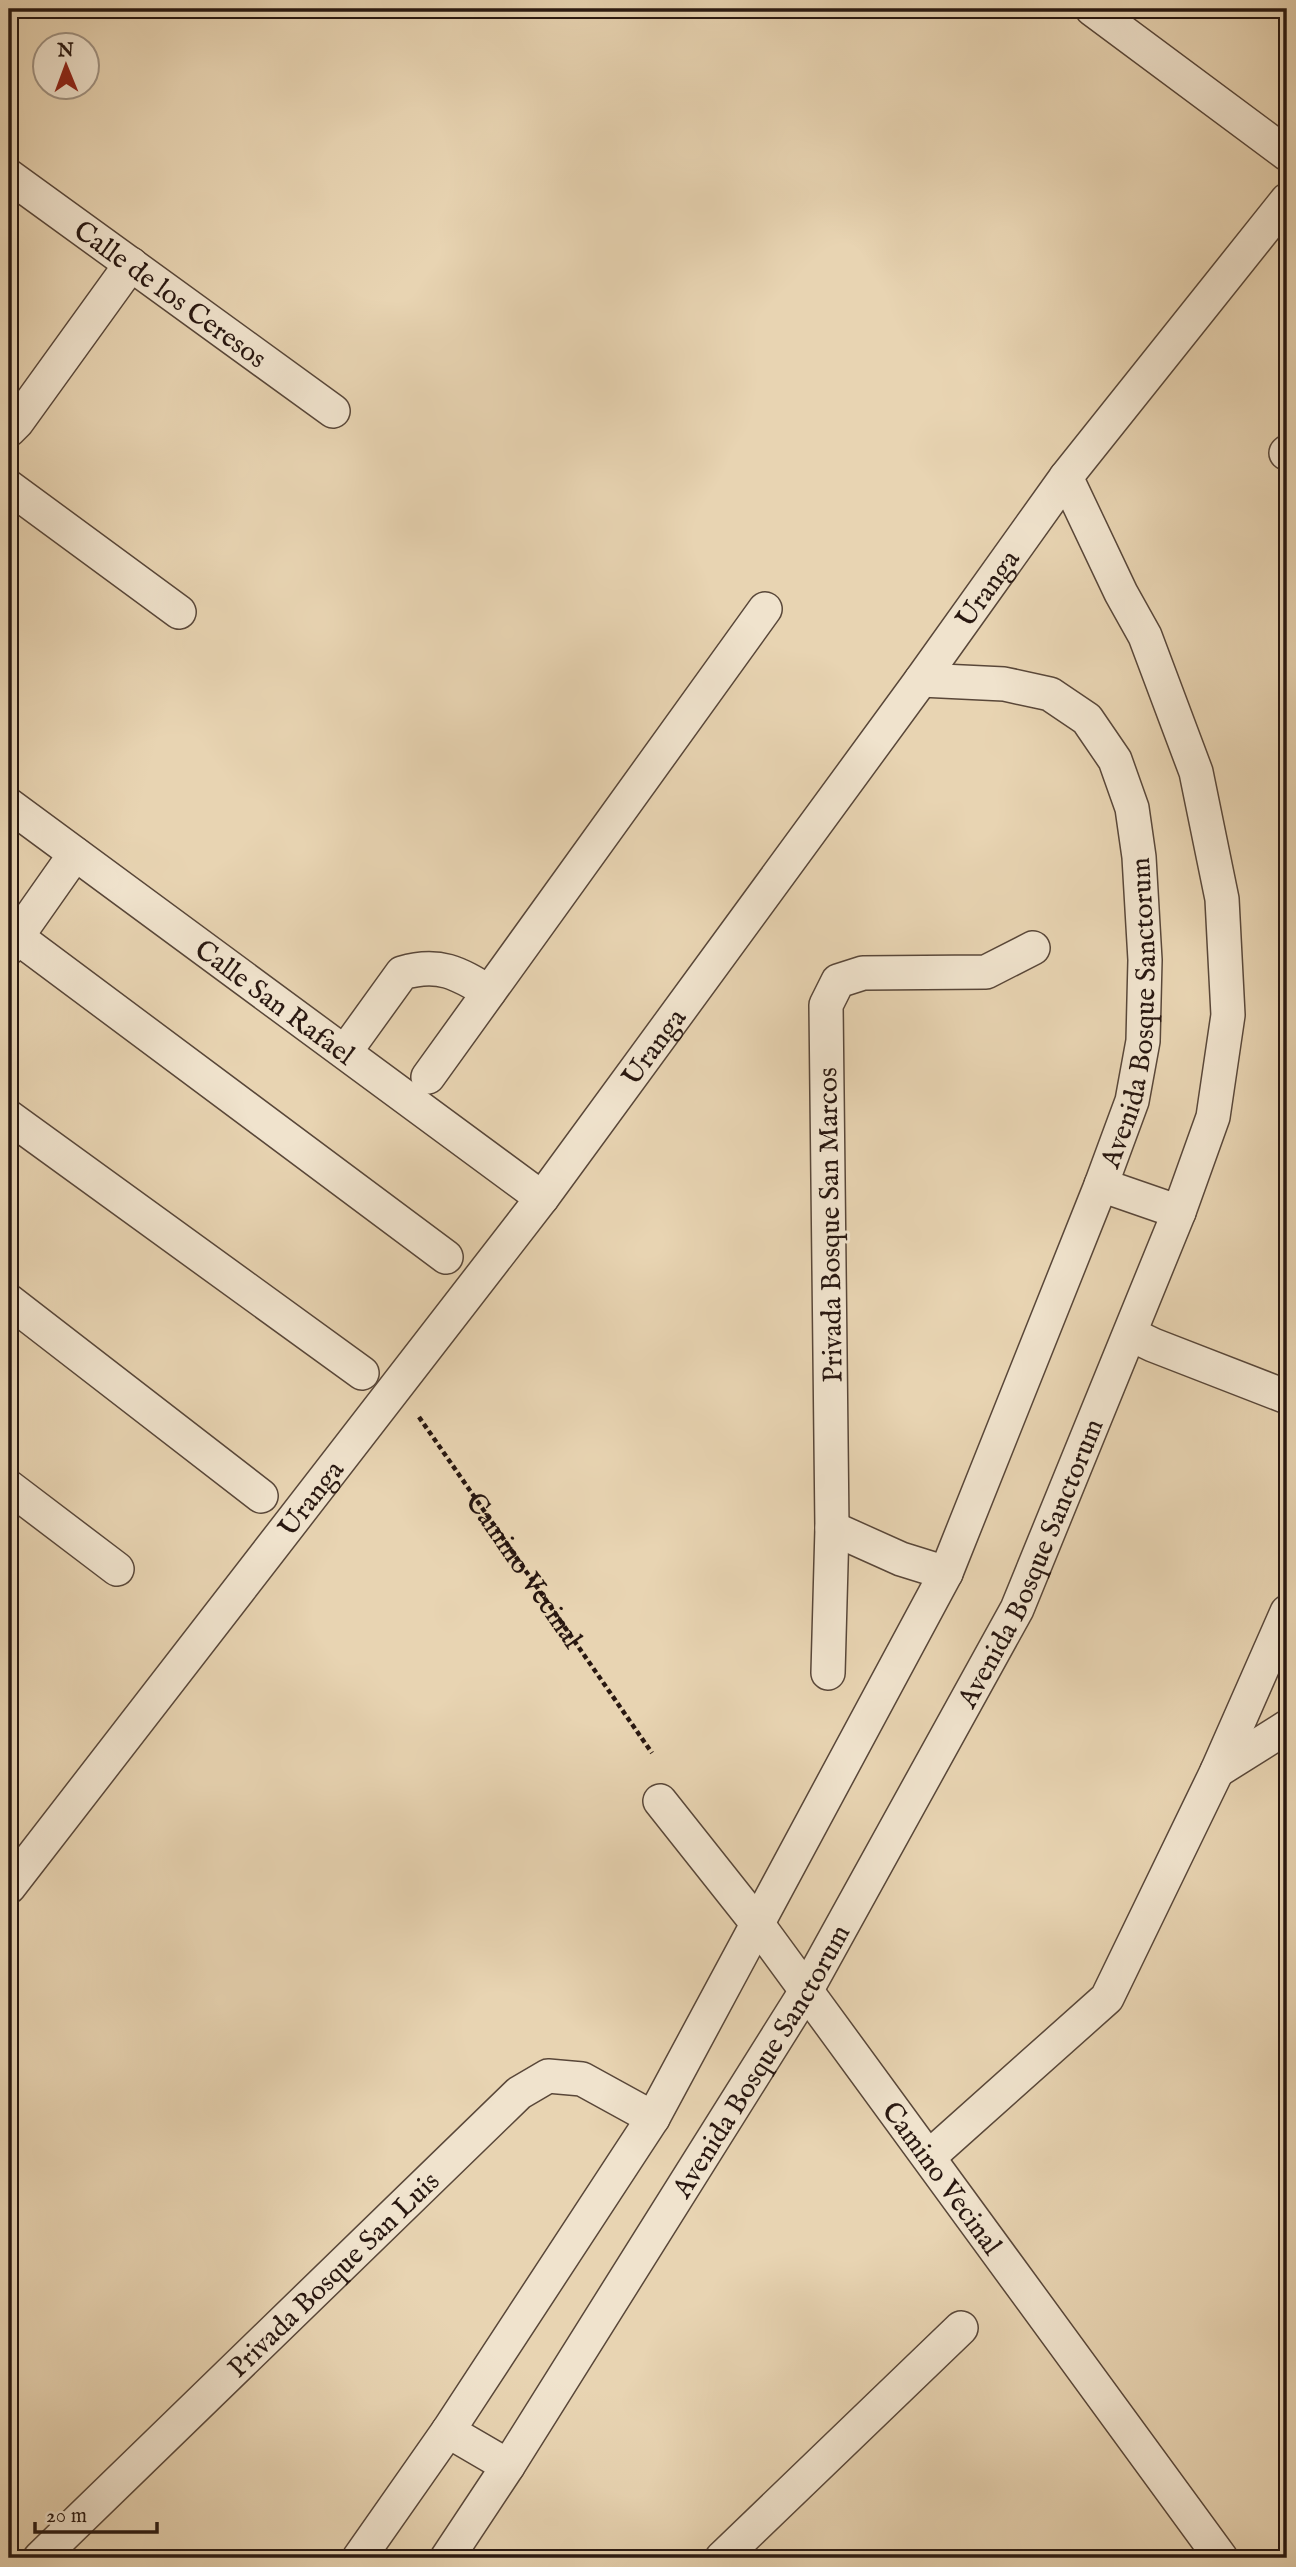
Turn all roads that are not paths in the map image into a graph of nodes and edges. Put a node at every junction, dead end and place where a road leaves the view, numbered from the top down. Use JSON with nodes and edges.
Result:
{"nodes":[{"id":1,"x":1092,"y":9,"type":"edge"},
{"id":2,"x":1287,"y":154,"type":"edge"},
{"id":3,"x":9,"y":176,"type":"edge"},
{"id":4,"x":1287,"y":200,"type":"edge"},
{"id":5,"x":131,"y":264,"type":"junction"},
{"id":6,"x":333,"y":411,"type":"dead end"},
{"id":7,"x":12,"y":432,"type":"edge"},
{"id":8,"x":1066,"y":477,"type":"junction"},
{"id":9,"x":9,"y":487,"type":"edge"},
{"id":10,"x":765,"y":609,"type":"dead end"},
{"id":11,"x":179,"y":612,"type":"dead end"},
{"id":12,"x":921,"y":680,"type":"junction"},
{"id":13,"x":9,"y":805,"type":"edge"},
{"id":14,"x":75,"y":854,"type":"junction"},
{"id":15,"x":13,"y":942,"type":"edge"},
{"id":16,"x":1033,"y":948,"type":"dead end"},
{"id":17,"x":489,"y":992,"type":"junction"},
{"id":18,"x":345,"y":1052,"type":"junction"},
{"id":19,"x":428,"y":1077,"type":"dead end"},
{"id":20,"x":9,"y":1117,"type":"edge"},
{"id":21,"x":1101,"y":1185,"type":"junction"},
{"id":22,"x":542,"y":1198,"type":"junction"},
{"id":23,"x":1179,"y":1212,"type":"junction"},
{"id":24,"x":446,"y":1257,"type":"dead end"},
{"id":25,"x":9,"y":1301,"type":"edge"},
{"id":26,"x":1142,"y":1339,"type":"junction"},
{"id":27,"x":362,"y":1373,"type":"dead end"},
{"id":28,"x":1287,"y":1397,"type":"edge"},
{"id":29,"x":9,"y":1487,"type":"edge"},
{"id":30,"x":261,"y":1496,"type":"dead end"},
{"id":31,"x":832,"y":1528,"type":"junction"},
{"id":32,"x":117,"y":1569,"type":"dead end"},
{"id":33,"x":946,"y":1573,"type":"junction"},
{"id":34,"x":1287,"y":1612,"type":"edge"},
{"id":35,"x":828,"y":1673,"type":"dead end"},
{"id":36,"x":1287,"y":1727,"type":"edge"},
{"id":37,"x":1217,"y":1771,"type":"junction"},
{"id":38,"x":660,"y":1801,"type":"dead end"},
{"id":39,"x":9,"y":1887,"type":"edge"},
{"id":40,"x":757,"y":1922,"type":"junction"},
{"id":41,"x":806,"y":1991,"type":"junction"},
{"id":42,"x":653,"y":2118,"type":"junction"},
{"id":43,"x":930,"y":2156,"type":"junction"},
{"id":44,"x":961,"y":2328,"type":"dead end"},
{"id":45,"x":448,"y":2431,"type":"junction"},
{"id":46,"x":508,"y":2466,"type":"junction"},
{"id":47,"x":40,"y":2558,"type":"edge"},
{"id":48,"x":359,"y":2558,"type":"edge"},
{"id":49,"x":447,"y":2558,"type":"edge"},
{"id":50,"x":722,"y":2558,"type":"edge"},
{"id":51,"x":1221,"y":2558,"type":"edge"}],
"edges":[{"from":1,"to":2,"type":"street"},
{"from":3,"to":5,"type":"street","name":"Calle de los Ceresos"},
{"from":4,"to":8,"type":"street","name":"Uranga"},
{"from":5,"to":6,"type":"street","name":"Calle de los Ceresos"},
{"from":5,"to":7,"type":"street"},
{"from":8,"to":12,"type":"street","name":"Uranga"},
{"from":8,"to":23,"type":"street","name":"Avenida Bosque Sanctorum"},
{"from":9,"to":11,"type":"street"},
{"from":10,"to":17,"type":"street"},
{"from":12,"to":21,"type":"street","name":"Avenida Bosque Sanctorum"},
{"from":12,"to":22,"type":"street","name":"Uranga"},
{"from":13,"to":14,"type":"street","name":"Calle San Rafael"},
{"from":14,"to":15,"type":"street"},
{"from":14,"to":18,"type":"street","name":"Calle San Rafael"},
{"from":15,"to":24,"type":"street"},
{"from":16,"to":31,"type":"street","name":"Privada Bosque San Marcos"},
{"from":17,"to":18,"type":"street"},
{"from":17,"to":19,"type":"street"},
{"from":18,"to":22,"type":"street","name":"Calle San Rafael"},
{"from":20,"to":27,"type":"street"},
{"from":21,"to":23,"type":"street"},
{"from":21,"to":33,"type":"street","name":"Avenida Bosque Sanctorum"},
{"from":22,"to":39,"type":"street","name":"Uranga"},
{"from":23,"to":26,"type":"street","name":"Avenida Bosque Sanctorum"},
{"from":25,"to":30,"type":"street"},
{"from":26,"to":28,"type":"street"},
{"from":26,"to":41,"type":"street","name":"Avenida Bosque Sanctorum"},
{"from":29,"to":32,"type":"street"},
{"from":31,"to":33,"type":"street"},
{"from":31,"to":35,"type":"street","name":"Privada Bosque San Marcos"},
{"from":33,"to":40,"type":"street","name":"Avenida Bosque Sanctorum"},
{"from":34,"to":37,"type":"street"},
{"from":36,"to":37,"type":"street"},
{"from":37,"to":43,"type":"street"},
{"from":38,"to":40,"type":"street","name":"Camino Vecinal"},
{"from":40,"to":41,"type":"street","name":"Camino Vecinal"},
{"from":40,"to":42,"type":"street","name":"Avenida Bosque Sanctorum"},
{"from":41,"to":43,"type":"street","name":"Camino Vecinal"},
{"from":41,"to":46,"type":"street","name":"Avenida Bosque Sanctorum"},
{"from":42,"to":45,"type":"street","name":"Avenida Bosque Sanctorum"},
{"from":42,"to":47,"type":"street","name":"Privada Bosque San Luis"},
{"from":43,"to":51,"type":"street","name":"Camino Vecinal"},
{"from":44,"to":50,"type":"street"},
{"from":45,"to":46,"type":"street"},
{"from":45,"to":48,"type":"street","name":"Avenida Bosque Sanctorum"},
{"from":46,"to":49,"type":"street","name":"Avenida Bosque Sanctorum"}]}
